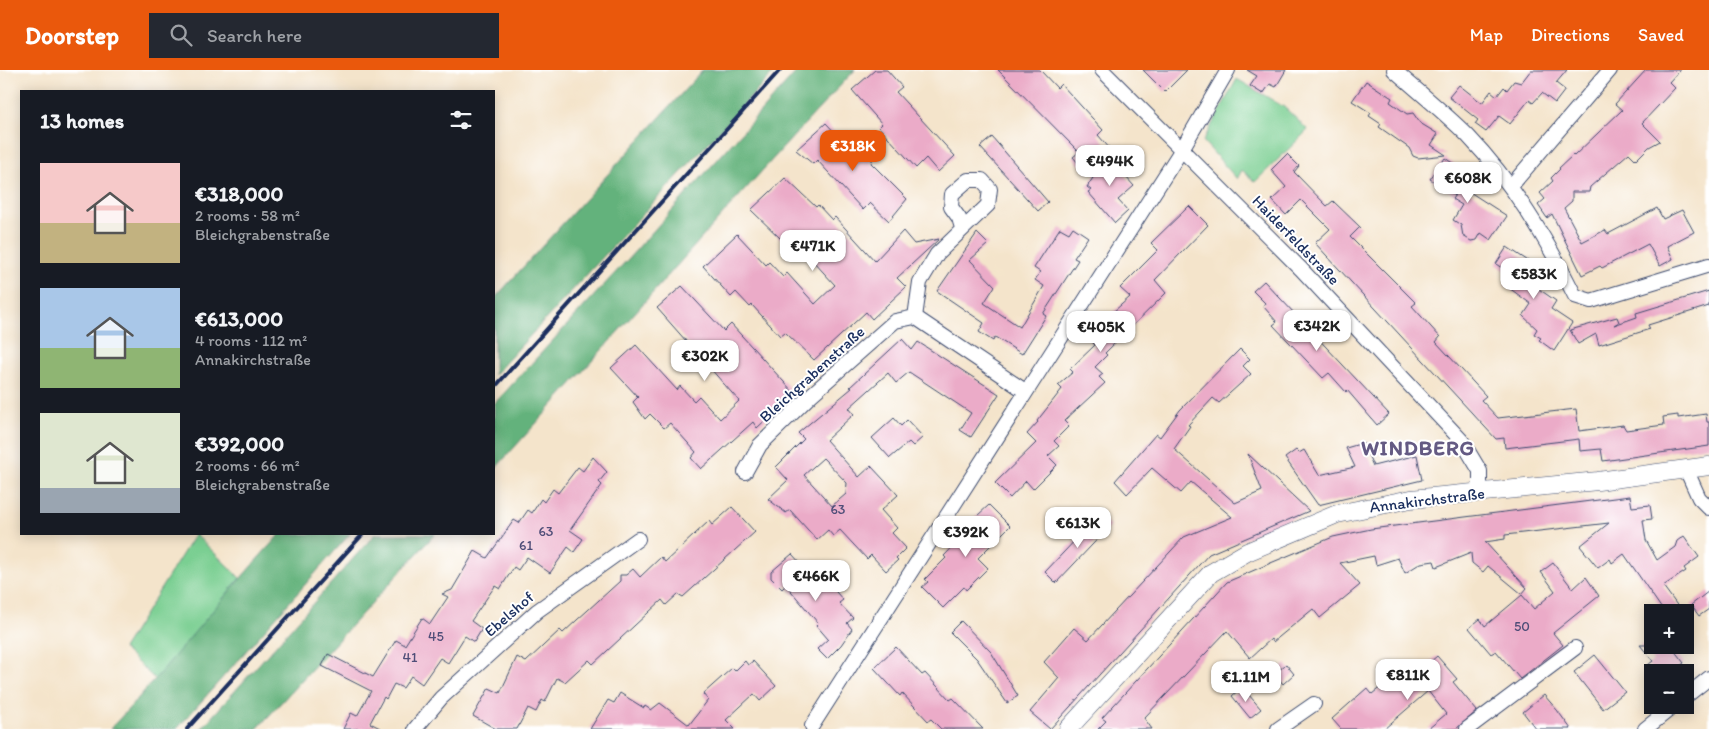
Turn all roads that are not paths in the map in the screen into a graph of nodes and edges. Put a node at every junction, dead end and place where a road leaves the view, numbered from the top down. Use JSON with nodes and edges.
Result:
{"nodes":[{"id":1,"x":1102,"y":70,"type":"edge"},
{"id":2,"x":1228,"y":70,"type":"edge"},
{"id":3,"x":1394,"y":70,"type":"edge"},
{"id":4,"x":1610,"y":70,"type":"edge"},
{"id":5,"x":1182,"y":149,"type":"junction"},
{"id":6,"x":1511,"y":186,"type":"junction"},
{"id":7,"x":962,"y":228,"type":"dead end"},
{"id":8,"x":1709,"y":265,"type":"edge"},
{"id":9,"x":915,"y":318,"type":"junction"},
{"id":10,"x":1025,"y":391,"type":"junction"},
{"id":11,"x":1709,"y":466,"type":"edge"},
{"id":12,"x":1686,"y":470,"type":"junction"},
{"id":13,"x":745,"y":472,"type":"dead end"},
{"id":14,"x":1480,"y":493,"type":"junction"},
{"id":15,"x":1709,"y":508,"type":"edge"},
{"id":16,"x":638,"y":540,"type":"dead end"},
{"id":17,"x":1575,"y":648,"type":"dead end"},
{"id":18,"x":1709,"y":678,"type":"edge"},
{"id":19,"x":1694,"y":690,"type":"edge"},
{"id":20,"x":1314,"y":704,"type":"dead end"},
{"id":21,"x":1664,"y":714,"type":"edge"},
{"id":22,"x":1073,"y":727,"type":"edge"},
{"id":23,"x":813,"y":728,"type":"edge"},
{"id":24,"x":415,"y":729,"type":"edge"},
{"id":25,"x":1278,"y":729,"type":"edge"},
{"id":26,"x":1467,"y":729,"type":"edge"},
{"id":27,"x":1645,"y":729,"type":"edge"}],
"edges":[{"from":1,"to":5,"type":"street","name":"Haiderfeldstraße"},
{"from":2,"to":5,"type":"street"},
{"from":3,"to":6,"type":"street"},
{"from":4,"to":6,"type":"street"},
{"from":5,"to":10,"type":"street"},
{"from":5,"to":14,"type":"street","name":"Haiderfeldstraße"},
{"from":6,"to":8,"type":"street"},
{"from":7,"to":9,"type":"street"},
{"from":9,"to":10,"type":"street"},
{"from":9,"to":13,"type":"street","name":"Bleichgrabenstraße"},
{"from":10,"to":23,"type":"street"},
{"from":11,"to":12,"type":"street","name":"Annakirchstraße"},
{"from":12,"to":14,"type":"street","name":"Annakirchstraße"},
{"from":12,"to":15,"type":"street"},
{"from":14,"to":22,"type":"street","name":"Annakirchstraße"},
{"from":16,"to":24,"type":"street","name":"Ebelshof"},
{"from":17,"to":26,"type":"street"},
{"from":18,"to":19,"type":"street"},
{"from":20,"to":25,"type":"street"},
{"from":21,"to":27,"type":"street"}]}
